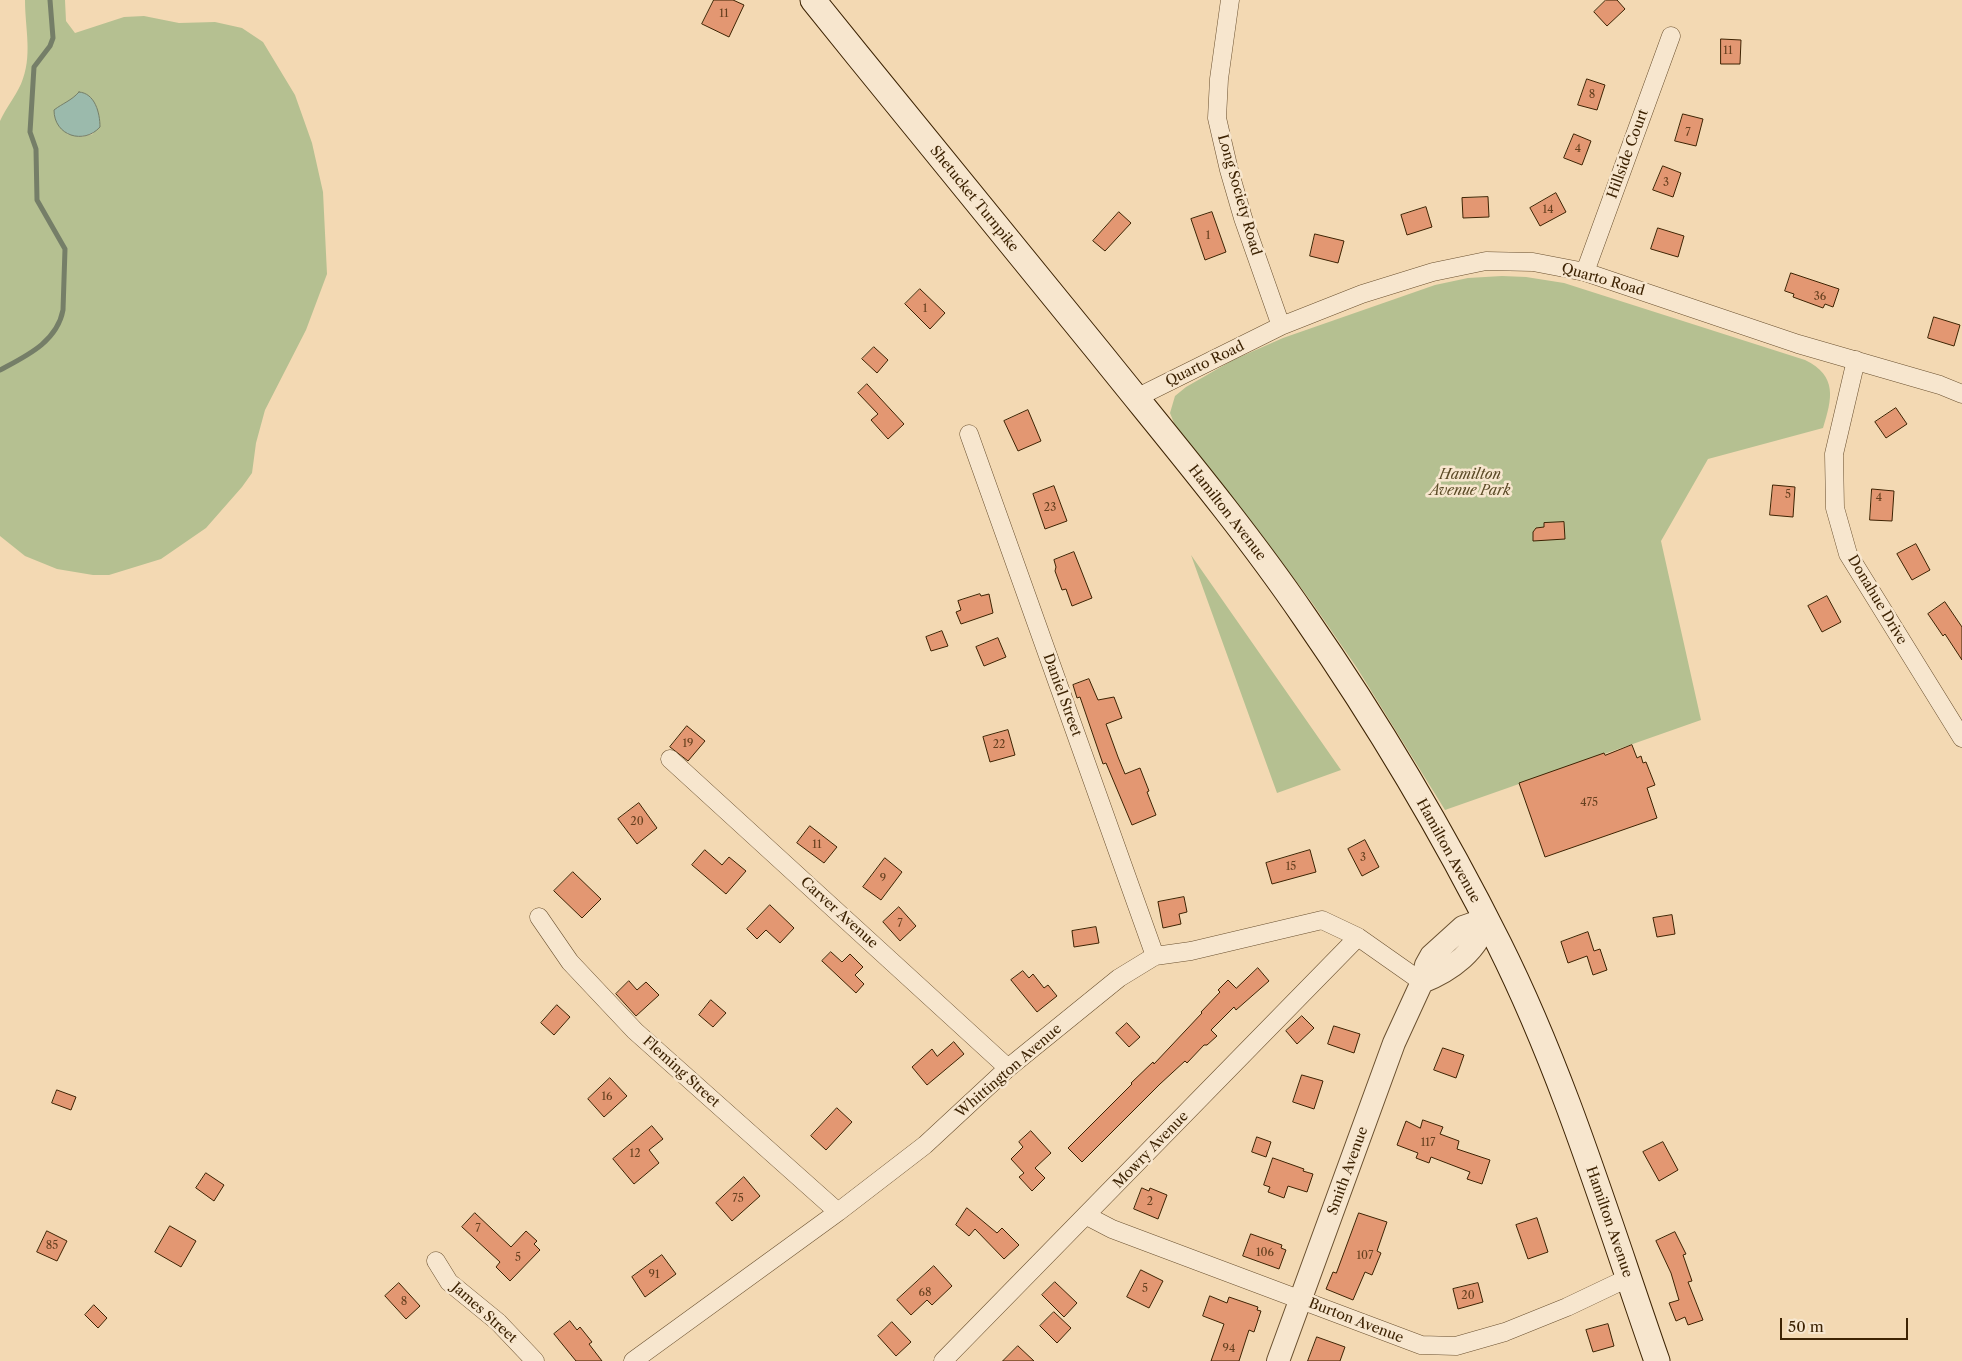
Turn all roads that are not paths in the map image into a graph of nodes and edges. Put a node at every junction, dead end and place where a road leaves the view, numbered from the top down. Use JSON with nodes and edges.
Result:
{"nodes":[{"id":1,"x":813,"y":0,"type":"edge"},
{"id":2,"x":1230,"y":0,"type":"edge"},
{"id":3,"x":1671,"y":36,"type":"dead end"},
{"id":4,"x":1585,"y":272,"type":"junction"},
{"id":5,"x":1281,"y":326,"type":"junction"},
{"id":6,"x":1856,"y":360,"type":"junction"},
{"id":7,"x":1962,"y":394,"type":"edge"},
{"id":8,"x":1136,"y":398,"type":"junction"},
{"id":9,"x":969,"y":434,"type":"dead end"},
{"id":10,"x":1962,"y":738,"type":"edge"},
{"id":11,"x":670,"y":759,"type":"dead end"},
{"id":12,"x":540,"y":916,"type":"dead end"},
{"id":13,"x":1486,"y":919,"type":"junction"},
{"id":14,"x":1358,"y":937,"type":"junction"},
{"id":15,"x":1155,"y":956,"type":"junction"},
{"id":16,"x":1422,"y":982,"type":"junction"},
{"id":17,"x":1008,"y":1068,"type":"junction"},
{"id":18,"x":838,"y":1212,"type":"junction"},
{"id":19,"x":1087,"y":1216,"type":"junction"},
{"id":20,"x":436,"y":1261,"type":"dead end"},
{"id":21,"x":1628,"y":1278,"type":"junction"},
{"id":22,"x":1302,"y":1300,"type":"junction"},
{"id":23,"x":535,"y":1361,"type":"edge"},
{"id":24,"x":634,"y":1361,"type":"edge"},
{"id":25,"x":943,"y":1361,"type":"edge"},
{"id":26,"x":1278,"y":1361,"type":"edge"},
{"id":27,"x":1657,"y":1361,"type":"edge"}],
"edges":[{"from":1,"to":8,"type":"main road","name":"Shetucket Turnpike"},
{"from":2,"to":5,"type":"street","name":"Long Society Road"},
{"from":3,"to":4,"type":"street","name":"Hillside Court"},
{"from":4,"to":5,"type":"street","name":"Quarto Road"},
{"from":4,"to":6,"type":"street","name":"Quarto Road"},
{"from":5,"to":8,"type":"street","name":"Quarto Road"},
{"from":6,"to":7,"type":"street","name":"Quarto Road"},
{"from":6,"to":10,"type":"street","name":"Donahue Drive"},
{"from":8,"to":13,"type":"main road","name":"Hamilton Avenue"},
{"from":9,"to":15,"type":"street","name":"Daniel Street"},
{"from":11,"to":17,"type":"street","name":"Carver Avenue"},
{"from":12,"to":18,"type":"street","name":"Fleming Street"},
{"from":13,"to":16,"type":"street","name":"Smith Avenue"},
{"from":13,"to":21,"type":"main road","name":"Hamilton Avenue"},
{"from":14,"to":15,"type":"street","name":"Whittington Avenue"},
{"from":14,"to":16,"type":"street","name":"Whittington Avenue"},
{"from":14,"to":19,"type":"street","name":"Mowry Avenue"},
{"from":15,"to":17,"type":"street","name":"Whittington Avenue"},
{"from":16,"to":22,"type":"street","name":"Smith Avenue"},
{"from":17,"to":18,"type":"street","name":"Whittington Avenue"},
{"from":18,"to":24,"type":"street","name":"Whittington Avenue"},
{"from":19,"to":22,"type":"street","name":"Burton Avenue"},
{"from":19,"to":25,"type":"street","name":"Mowry Avenue"},
{"from":20,"to":23,"type":"street","name":"James Street"},
{"from":21,"to":22,"type":"street","name":"Burton Avenue"},
{"from":21,"to":27,"type":"main road","name":"Hamilton Avenue"},
{"from":22,"to":26,"type":"street","name":"Smith Avenue"}]}
